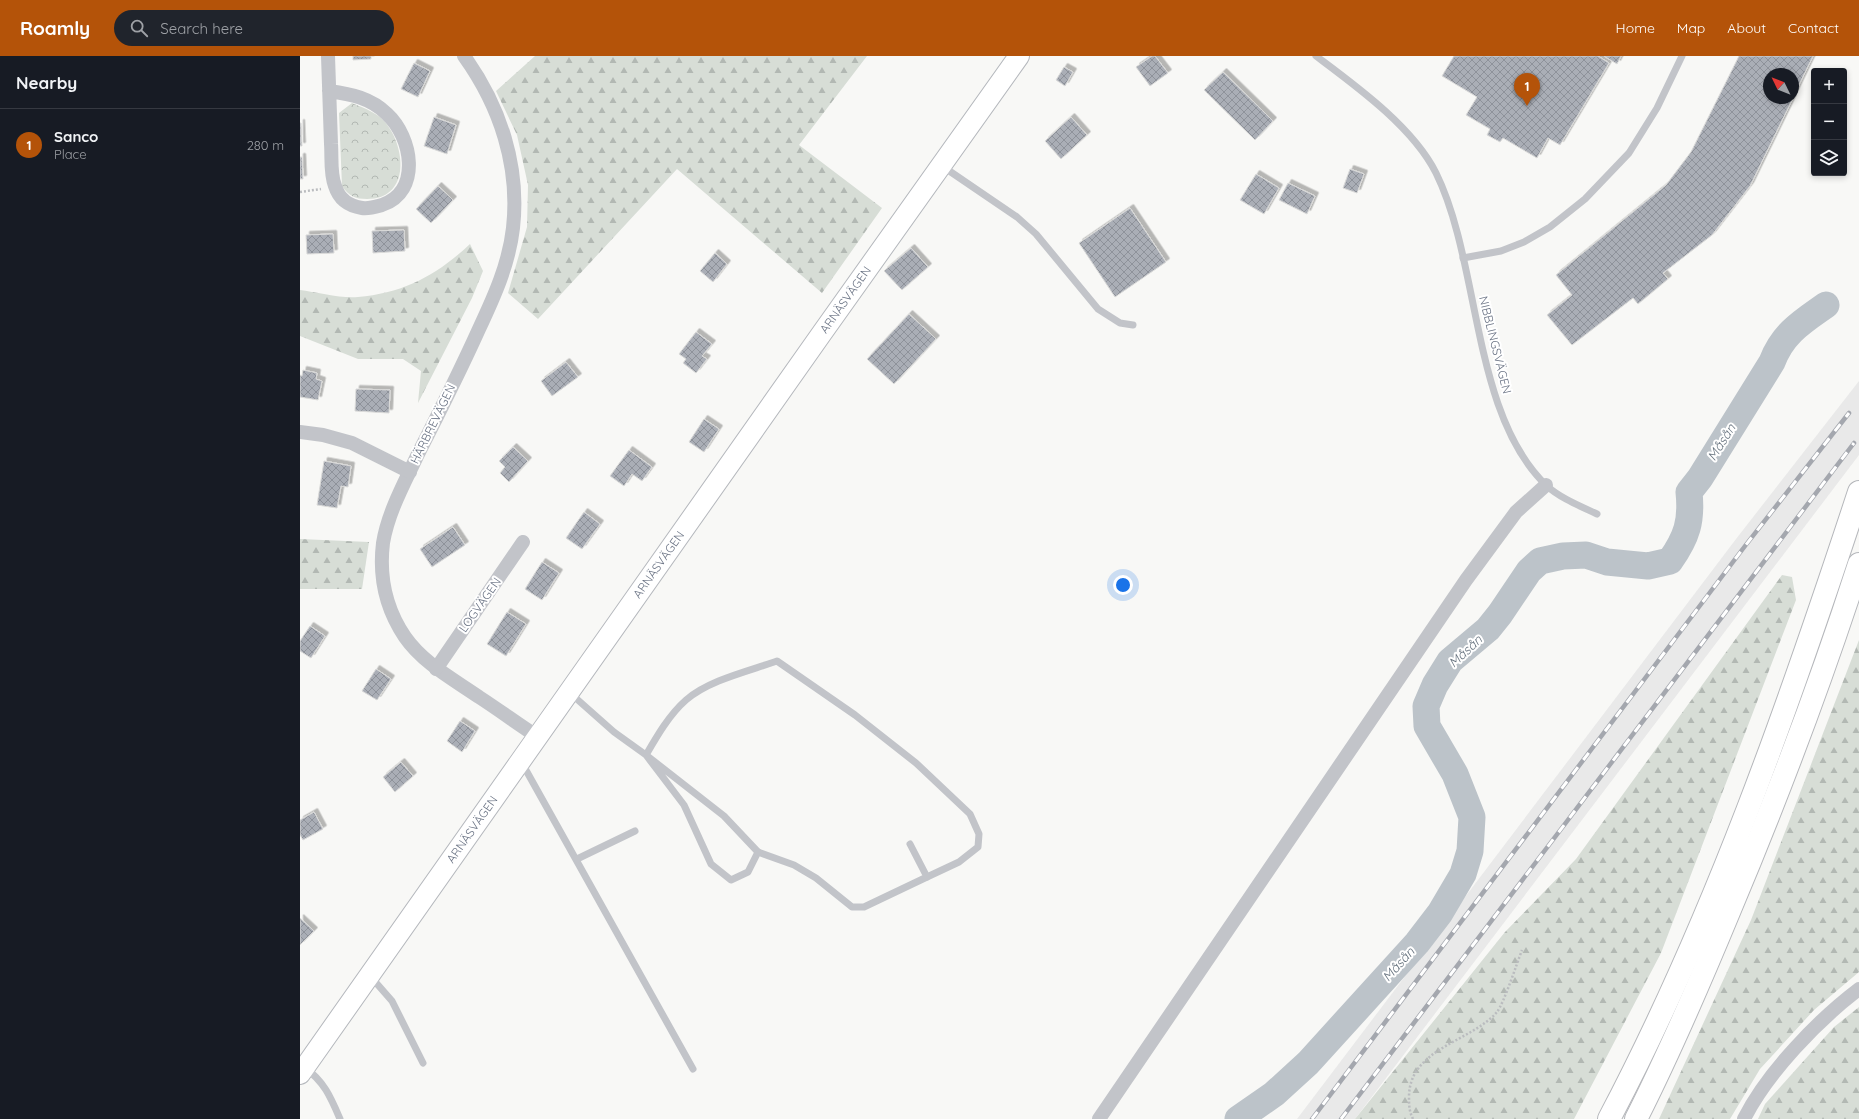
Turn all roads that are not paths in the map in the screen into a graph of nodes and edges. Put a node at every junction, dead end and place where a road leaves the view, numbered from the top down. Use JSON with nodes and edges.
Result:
{"nodes":[{"id":1,"x":328,"y":56,"type":"edge"},
{"id":2,"x":464,"y":56,"type":"edge"},
{"id":3,"x":1019,"y":56,"type":"edge"},
{"id":4,"x":1316,"y":56,"type":"edge"},
{"id":5,"x":1682,"y":56,"type":"edge"},
{"id":6,"x":329,"y":91,"type":"junction"},
{"id":7,"x":941,"y":166,"type":"junction"},
{"id":8,"x":1463,"y":258,"type":"junction"},
{"id":9,"x":1133,"y":325,"type":"dead end"},
{"id":10,"x":300,"y":432,"type":"edge"},
{"id":11,"x":410,"y":472,"type":"junction"},
{"id":12,"x":1546,"y":485,"type":"junction"},
{"id":13,"x":1859,"y":492,"type":"edge"},
{"id":14,"x":1597,"y":514,"type":"dead end"},
{"id":15,"x":523,"y":542,"type":"dead end"},
{"id":16,"x":1859,"y":564,"type":"edge"},
{"id":17,"x":436,"y":669,"type":"junction"},
{"id":18,"x":570,"y":693,"type":"junction"},
{"id":19,"x":538,"y":737,"type":"junction"},
{"id":20,"x":646,"y":755,"type":"junction"},
{"id":21,"x":521,"y":761,"type":"junction"},
{"id":22,"x":635,"y":831,"type":"dead end"},
{"id":23,"x":910,"y":844,"type":"dead end"},
{"id":24,"x":758,"y":852,"type":"junction"},
{"id":25,"x":577,"y":859,"type":"junction"},
{"id":26,"x":926,"y":877,"type":"junction"},
{"id":27,"x":370,"y":975,"type":"junction"},
{"id":28,"x":1859,"y":989,"type":"edge"},
{"id":29,"x":423,"y":1062,"type":"dead end"},
{"id":30,"x":693,"y":1069,"type":"dead end"},
{"id":31,"x":302,"y":1071,"type":"edge"},
{"id":32,"x":340,"y":1119,"type":"edge"},
{"id":33,"x":1099,"y":1119,"type":"edge"},
{"id":34,"x":1609,"y":1119,"type":"edge"},
{"id":35,"x":1636,"y":1119,"type":"edge"},
{"id":36,"x":1744,"y":1119,"type":"edge"}],
"edges":[{"from":1,"to":6,"type":"street"},
{"from":2,"to":11,"type":"street","name":"HÄRBREVÄGEN"},
{"from":3,"to":7,"type":"street","name":"ARNÄSVÄGEN"},
{"from":4,"to":8,"type":"lane","name":"NIBBLINGSVÄGEN"},
{"from":5,"to":8,"type":"lane"},
{"from":6,"to":6,"type":"street"},
{"from":7,"to":9,"type":"lane"},
{"from":7,"to":18,"type":"street","name":"ARNÄSVÄGEN"},
{"from":8,"to":12,"type":"lane","name":"NIBBLINGSVÄGEN"},
{"from":10,"to":11,"type":"street"},
{"from":11,"to":17,"type":"street","name":"HÄRBREVÄGEN"},
{"from":12,"to":14,"type":"lane","name":"NIBBLINGSVÄGEN"},
{"from":12,"to":33,"type":"street"},
{"from":13,"to":34,"type":"highway"},
{"from":15,"to":17,"type":"street","name":"LOGVÄGEN"},
{"from":16,"to":35,"type":"highway"},
{"from":17,"to":19,"type":"street","name":"HÄRBREVÄGEN"},
{"from":18,"to":19,"type":"street","name":"ARNÄSVÄGEN"},
{"from":18,"to":20,"type":"lane"},
{"from":19,"to":21,"type":"street","name":"ARNÄSVÄGEN"},
{"from":20,"to":24,"type":"lane"},
{"from":20,"to":24,"type":"lane"},
{"from":20,"to":26,"type":"lane"},
{"from":21,"to":25,"type":"lane"},
{"from":21,"to":27,"type":"street","name":"ARNÄSVÄGEN"},
{"from":22,"to":25,"type":"lane"},
{"from":23,"to":26,"type":"lane"},
{"from":24,"to":26,"type":"lane"},
{"from":25,"to":30,"type":"lane"},
{"from":27,"to":29,"type":"lane"},
{"from":27,"to":31,"type":"street","name":"ARNÄSVÄGEN"},
{"from":28,"to":36,"type":"street"},
{"from":31,"to":32,"type":"lane"}]}
